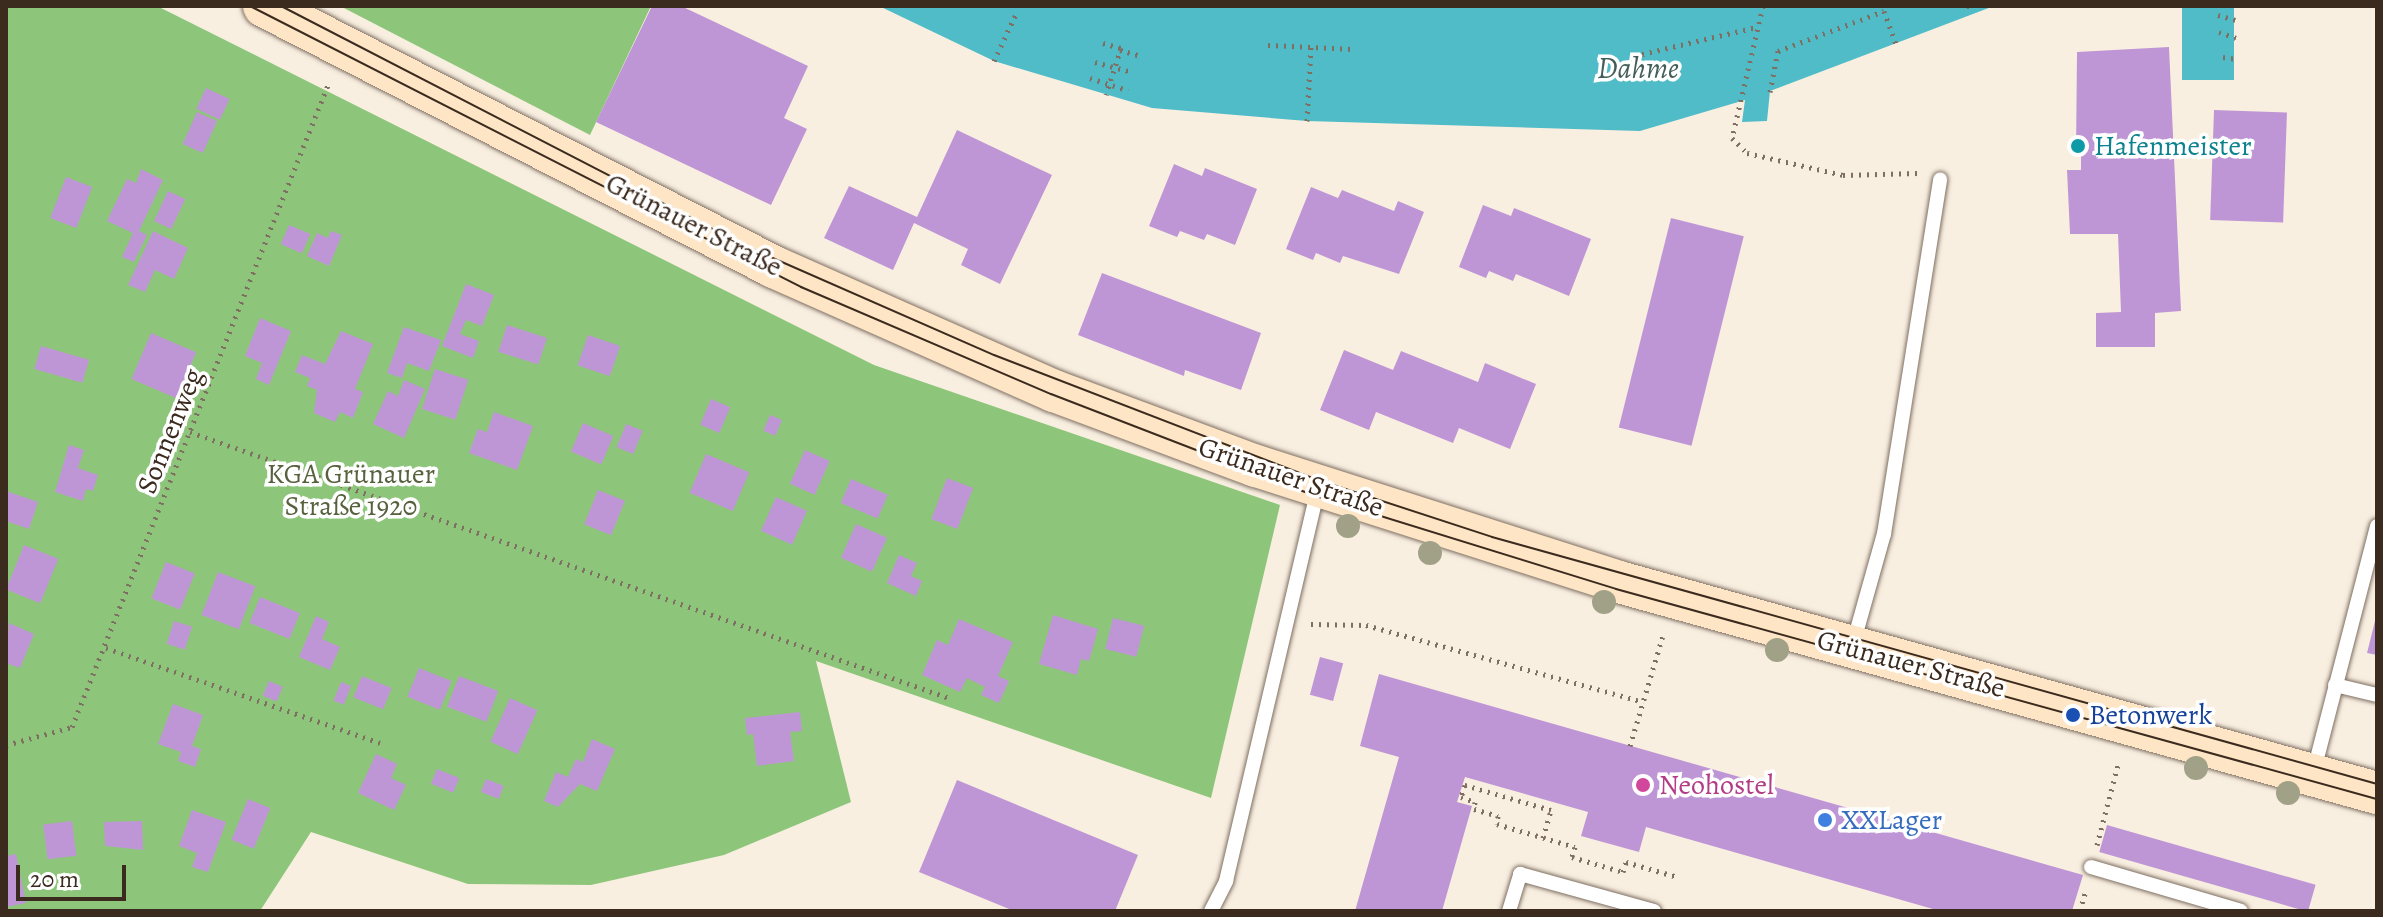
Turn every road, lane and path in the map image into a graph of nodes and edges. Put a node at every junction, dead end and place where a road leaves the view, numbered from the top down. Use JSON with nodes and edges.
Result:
{"nodes":[{"id":1,"x":264,"y":6,"type":"edge"},
{"id":2,"x":1763,"y":6,"type":"edge"},
{"id":3,"x":1969,"y":6,"type":"edge"},
{"id":4,"x":1971,"y":13,"type":"dead end"},
{"id":5,"x":1016,"y":14,"type":"dead end"},
{"id":6,"x":2218,"y":15,"type":"dead end"},
{"id":7,"x":2235,"y":20,"type":"dead end"},
{"id":8,"x":1757,"y":27,"type":"junction"},
{"id":9,"x":2219,"y":32,"type":"dead end"},
{"id":10,"x":2236,"y":38,"type":"dead end"},
{"id":11,"x":1103,"y":43,"type":"dead end"},
{"id":12,"x":1268,"y":45,"type":"dead end"},
{"id":13,"x":1897,"y":46,"type":"dead end"},
{"id":14,"x":1311,"y":47,"type":"junction"},
{"id":15,"x":1353,"y":49,"type":"dead end"},
{"id":16,"x":1120,"y":50,"type":"junction"},
{"id":17,"x":1642,"y":54,"type":"dead end"},
{"id":18,"x":1138,"y":55,"type":"dead end"},
{"id":19,"x":2223,"y":57,"type":"dead end"},
{"id":20,"x":2237,"y":59,"type":"dead end"},
{"id":21,"x":994,"y":61,"type":"dead end"},
{"id":22,"x":1095,"y":62,"type":"dead end"},
{"id":23,"x":1115,"y":67,"type":"junction"},
{"id":24,"x":1133,"y":72,"type":"dead end"},
{"id":25,"x":1090,"y":78,"type":"dead end"},
{"id":26,"x":1110,"y":84,"type":"junction"},
{"id":27,"x":328,"y":85,"type":"dead end"},
{"id":28,"x":1128,"y":90,"type":"dead end"},
{"id":29,"x":1770,"y":92,"type":"dead end"},
{"id":30,"x":1106,"y":95,"type":"dead end"},
{"id":31,"x":1307,"y":121,"type":"dead end"},
{"id":32,"x":1940,"y":179,"type":"joint"},
{"id":33,"x":190,"y":432,"type":"junction"},
{"id":34,"x":1318,"y":489,"type":"junction"},
{"id":35,"x":2377,"y":526,"type":"edge"},
{"id":36,"x":1286,"y":617,"type":"junction"},
{"id":37,"x":1663,"y":635,"type":"dead end"},
{"id":38,"x":106,"y":648,"type":"junction"},
{"id":39,"x":1852,"y":648,"type":"junction"},
{"id":40,"x":2335,"y":685,"type":"junction"},
{"id":41,"x":2377,"y":695,"type":"edge"},
{"id":42,"x":949,"y":698,"type":"dead end"},
{"id":43,"x":1643,"y":702,"type":"junction"},
{"id":44,"x":380,"y":743,"type":"dead end"},
{"id":45,"x":6,"y":745,"type":"edge"},
{"id":46,"x":1630,"y":746,"type":"dead end"},
{"id":47,"x":2118,"y":765,"type":"dead end"},
{"id":48,"x":2312,"y":774,"type":"junction"},
{"id":49,"x":2377,"y":793,"type":"edge"},
{"id":50,"x":1543,"y":838,"type":"junction"},
{"id":51,"x":2091,"y":867,"type":"junction"},
{"id":52,"x":1678,"y":877,"type":"dead end"},
{"id":53,"x":1211,"y":911,"type":"edge"},
{"id":54,"x":1509,"y":911,"type":"edge"},
{"id":55,"x":1654,"y":911,"type":"edge"},
{"id":56,"x":2080,"y":911,"type":"edge"},
{"id":57,"x":2241,"y":911,"type":"edge"}],
"edges":[{"from":1,"to":34,"type":"main road","name":"Grünauer Straße"},
{"from":2,"to":8,"type":"path"},
{"from":3,"to":4,"type":"path"},
{"from":5,"to":21,"type":"path"},
{"from":6,"to":7,"type":"path"},
{"from":8,"to":17,"type":"path"},
{"from":8,"to":32,"type":"path"},
{"from":9,"to":10,"type":"path"},
{"from":11,"to":16,"type":"path"},
{"from":12,"to":14,"type":"path"},
{"from":13,"to":29,"type":"path"},
{"from":14,"to":15,"type":"path"},
{"from":14,"to":31,"type":"path"},
{"from":16,"to":18,"type":"path"},
{"from":16,"to":23,"type":"path"},
{"from":19,"to":20,"type":"path"},
{"from":22,"to":23,"type":"path"},
{"from":23,"to":24,"type":"path"},
{"from":23,"to":26,"type":"path"},
{"from":25,"to":26,"type":"path"},
{"from":26,"to":28,"type":"path"},
{"from":26,"to":30,"type":"path"},
{"from":27,"to":33,"type":"path","name":"Sonnenweg"},
{"from":32,"to":39,"type":"lane"},
{"from":33,"to":38,"type":"path","name":"Sonnenweg"},
{"from":33,"to":42,"type":"path"},
{"from":34,"to":36,"type":"lane"},
{"from":34,"to":39,"type":"main road","name":"Grünauer Straße"},
{"from":35,"to":40,"type":"lane"},
{"from":36,"to":43,"type":"path"},
{"from":36,"to":53,"type":"lane"},
{"from":37,"to":43,"type":"path"},
{"from":38,"to":44,"type":"path"},
{"from":38,"to":45,"type":"path","name":"Sonnenweg"},
{"from":39,"to":48,"type":"main road","name":"Grünauer Straße"},
{"from":40,"to":41,"type":"lane"},
{"from":40,"to":48,"type":"lane"},
{"from":43,"to":46,"type":"path"},
{"from":47,"to":51,"type":"path"},
{"from":48,"to":49,"type":"main road","name":"Grünauer Straße"},
{"from":50,"to":50,"type":"path"},
{"from":50,"to":52,"type":"path"},
{"from":51,"to":56,"type":"path"},
{"from":51,"to":57,"type":"lane"},
{"from":54,"to":55,"type":"lane"}]}
